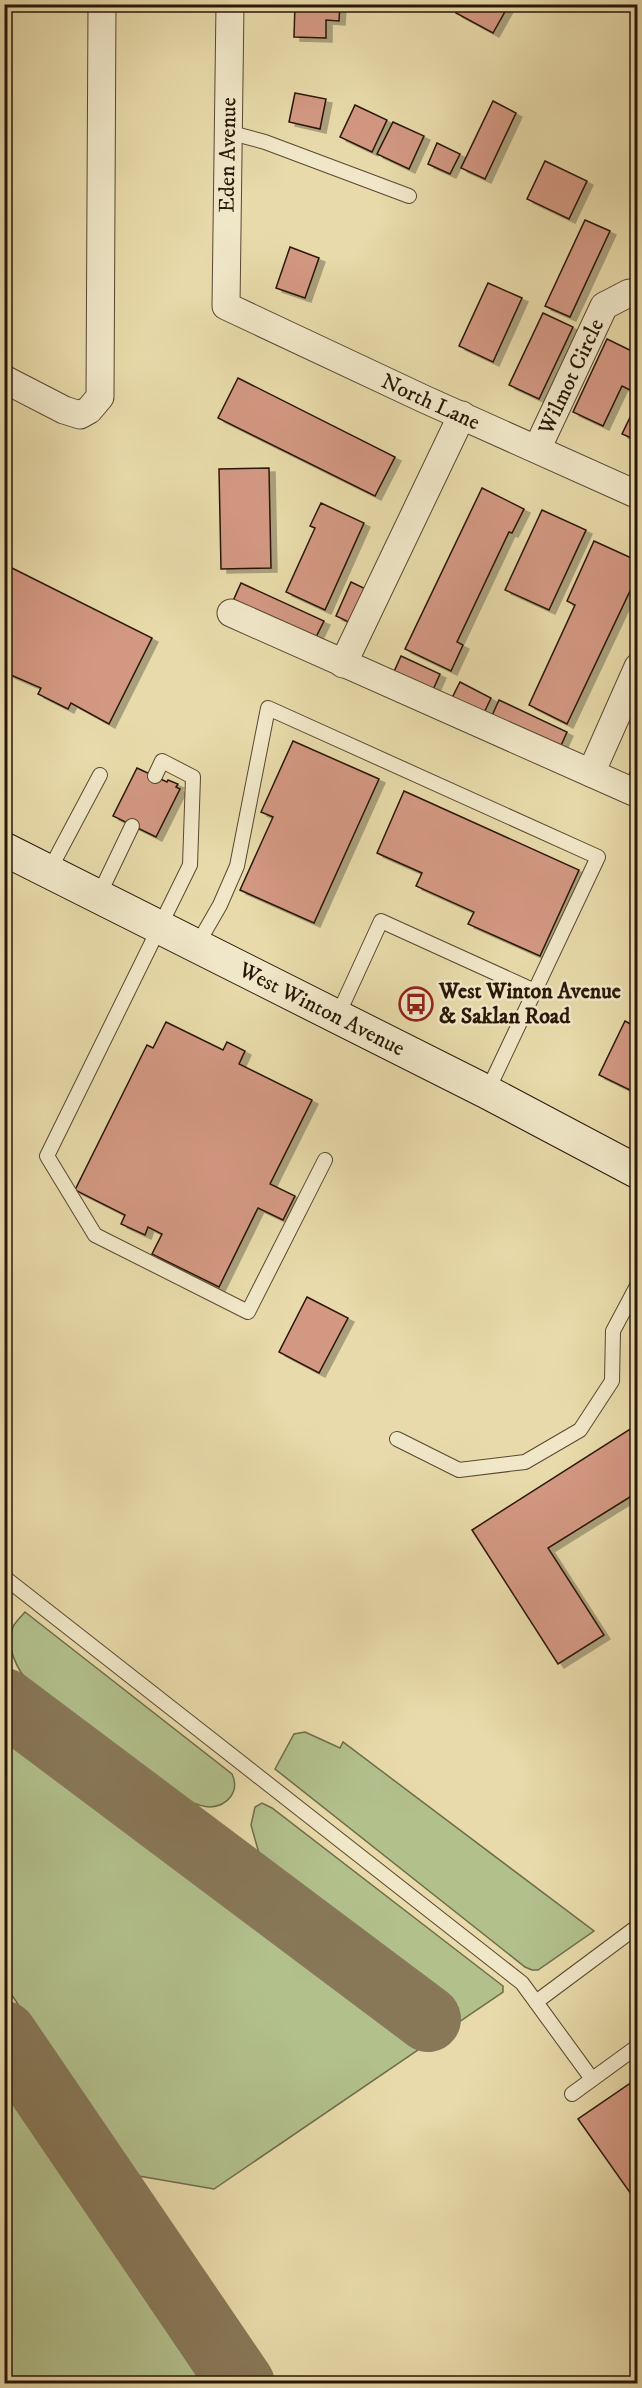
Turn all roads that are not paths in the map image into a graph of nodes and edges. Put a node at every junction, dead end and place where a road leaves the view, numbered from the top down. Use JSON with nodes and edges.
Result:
{"nodes":[{"id":1,"x":102,"y":4,"type":"edge"},
{"id":2,"x":230,"y":4,"type":"edge"},
{"id":3,"x":228,"y":132,"type":"junction"},
{"id":4,"x":409,"y":196,"type":"dead end"},
{"id":5,"x":638,"y":297,"type":"edge"},
{"id":6,"x":226,"y":306,"type":"joint"},
{"id":7,"x":4,"y":379,"type":"edge"},
{"id":8,"x":462,"y":415,"type":"junction"},
{"id":9,"x":537,"y":449,"type":"junction"},
{"id":10,"x":638,"y":495,"type":"edge"},
{"id":11,"x":231,"y":613,"type":"dead end"},
{"id":12,"x":343,"y":664,"type":"junction"},
{"id":13,"x":638,"y":667,"type":"edge"},
{"id":14,"x":591,"y":773,"type":"junction"},
{"id":15,"x":100,"y":775,"type":"dead end"},
{"id":16,"x":155,"y":776,"type":"dead end"},
{"id":17,"x":638,"y":794,"type":"edge"},
{"id":18,"x":132,"y":826,"type":"dead end"},
{"id":19,"x":4,"y":849,"type":"edge"},
{"id":20,"x":49,"y":872,"type":"junction"},
{"id":21,"x":98,"y":897,"type":"junction"},
{"id":22,"x":161,"y":928,"type":"junction"},
{"id":23,"x":198,"y":945,"type":"junction"},
{"id":24,"x":535,"y":991,"type":"junction"},
{"id":25,"x":337,"y":1017,"type":"junction"},
{"id":26,"x":487,"y":1092,"type":"junction"},
{"id":27,"x":325,"y":1160,"type":"dead end"},
{"id":28,"x":638,"y":1172,"type":"edge"},
{"id":29,"x":638,"y":1284,"type":"edge"},
{"id":30,"x":397,"y":1439,"type":"dead end"},
{"id":31,"x":4,"y":1577,"type":"edge"},
{"id":32,"x":638,"y":1926,"type":"edge"},
{"id":33,"x":536,"y":2002,"type":"junction"},
{"id":34,"x":638,"y":2046,"type":"edge"},
{"id":35,"x":592,"y":2079,"type":"junction"},
{"id":36,"x":572,"y":2094,"type":"dead end"}],
"edges":[{"from":1,"to":7,"type":"street"},
{"from":2,"to":3,"type":"street","name":"Eden Avenue"},
{"from":3,"to":4,"type":"lane"},
{"from":3,"to":6,"type":"street","name":"Eden Avenue"},
{"from":5,"to":9,"type":"street","name":"Wilmot Circle"},
{"from":6,"to":8,"type":"street","name":"North Lane"},
{"from":8,"to":9,"type":"street","name":"North Lane"},
{"from":8,"to":12,"type":"street"},
{"from":9,"to":10,"type":"street","name":"North Lane"},
{"from":11,"to":12,"type":"street"},
{"from":12,"to":14,"type":"street"},
{"from":13,"to":14,"type":"street"},
{"from":14,"to":17,"type":"street"},
{"from":15,"to":20,"type":"lane"},
{"from":16,"to":22,"type":"lane"},
{"from":18,"to":21,"type":"lane"},
{"from":19,"to":20,"type":"main road","name":"West Winton Avenue"},
{"from":20,"to":21,"type":"main road","name":"West Winton Avenue"},
{"from":21,"to":22,"type":"main road","name":"West Winton Avenue"},
{"from":22,"to":23,"type":"main road","name":"West Winton Avenue"},
{"from":22,"to":27,"type":"lane"},
{"from":23,"to":24,"type":"lane"},
{"from":23,"to":25,"type":"main road","name":"West Winton Avenue"},
{"from":24,"to":25,"type":"lane"},
{"from":24,"to":26,"type":"lane"},
{"from":25,"to":26,"type":"main road","name":"West Winton Avenue"},
{"from":26,"to":28,"type":"main road","name":"West Winton Avenue"},
{"from":29,"to":30,"type":"lane"},
{"from":31,"to":33,"type":"lane"},
{"from":32,"to":33,"type":"lane"},
{"from":33,"to":35,"type":"lane"},
{"from":34,"to":35,"type":"lane"},
{"from":35,"to":36,"type":"lane"}]}
